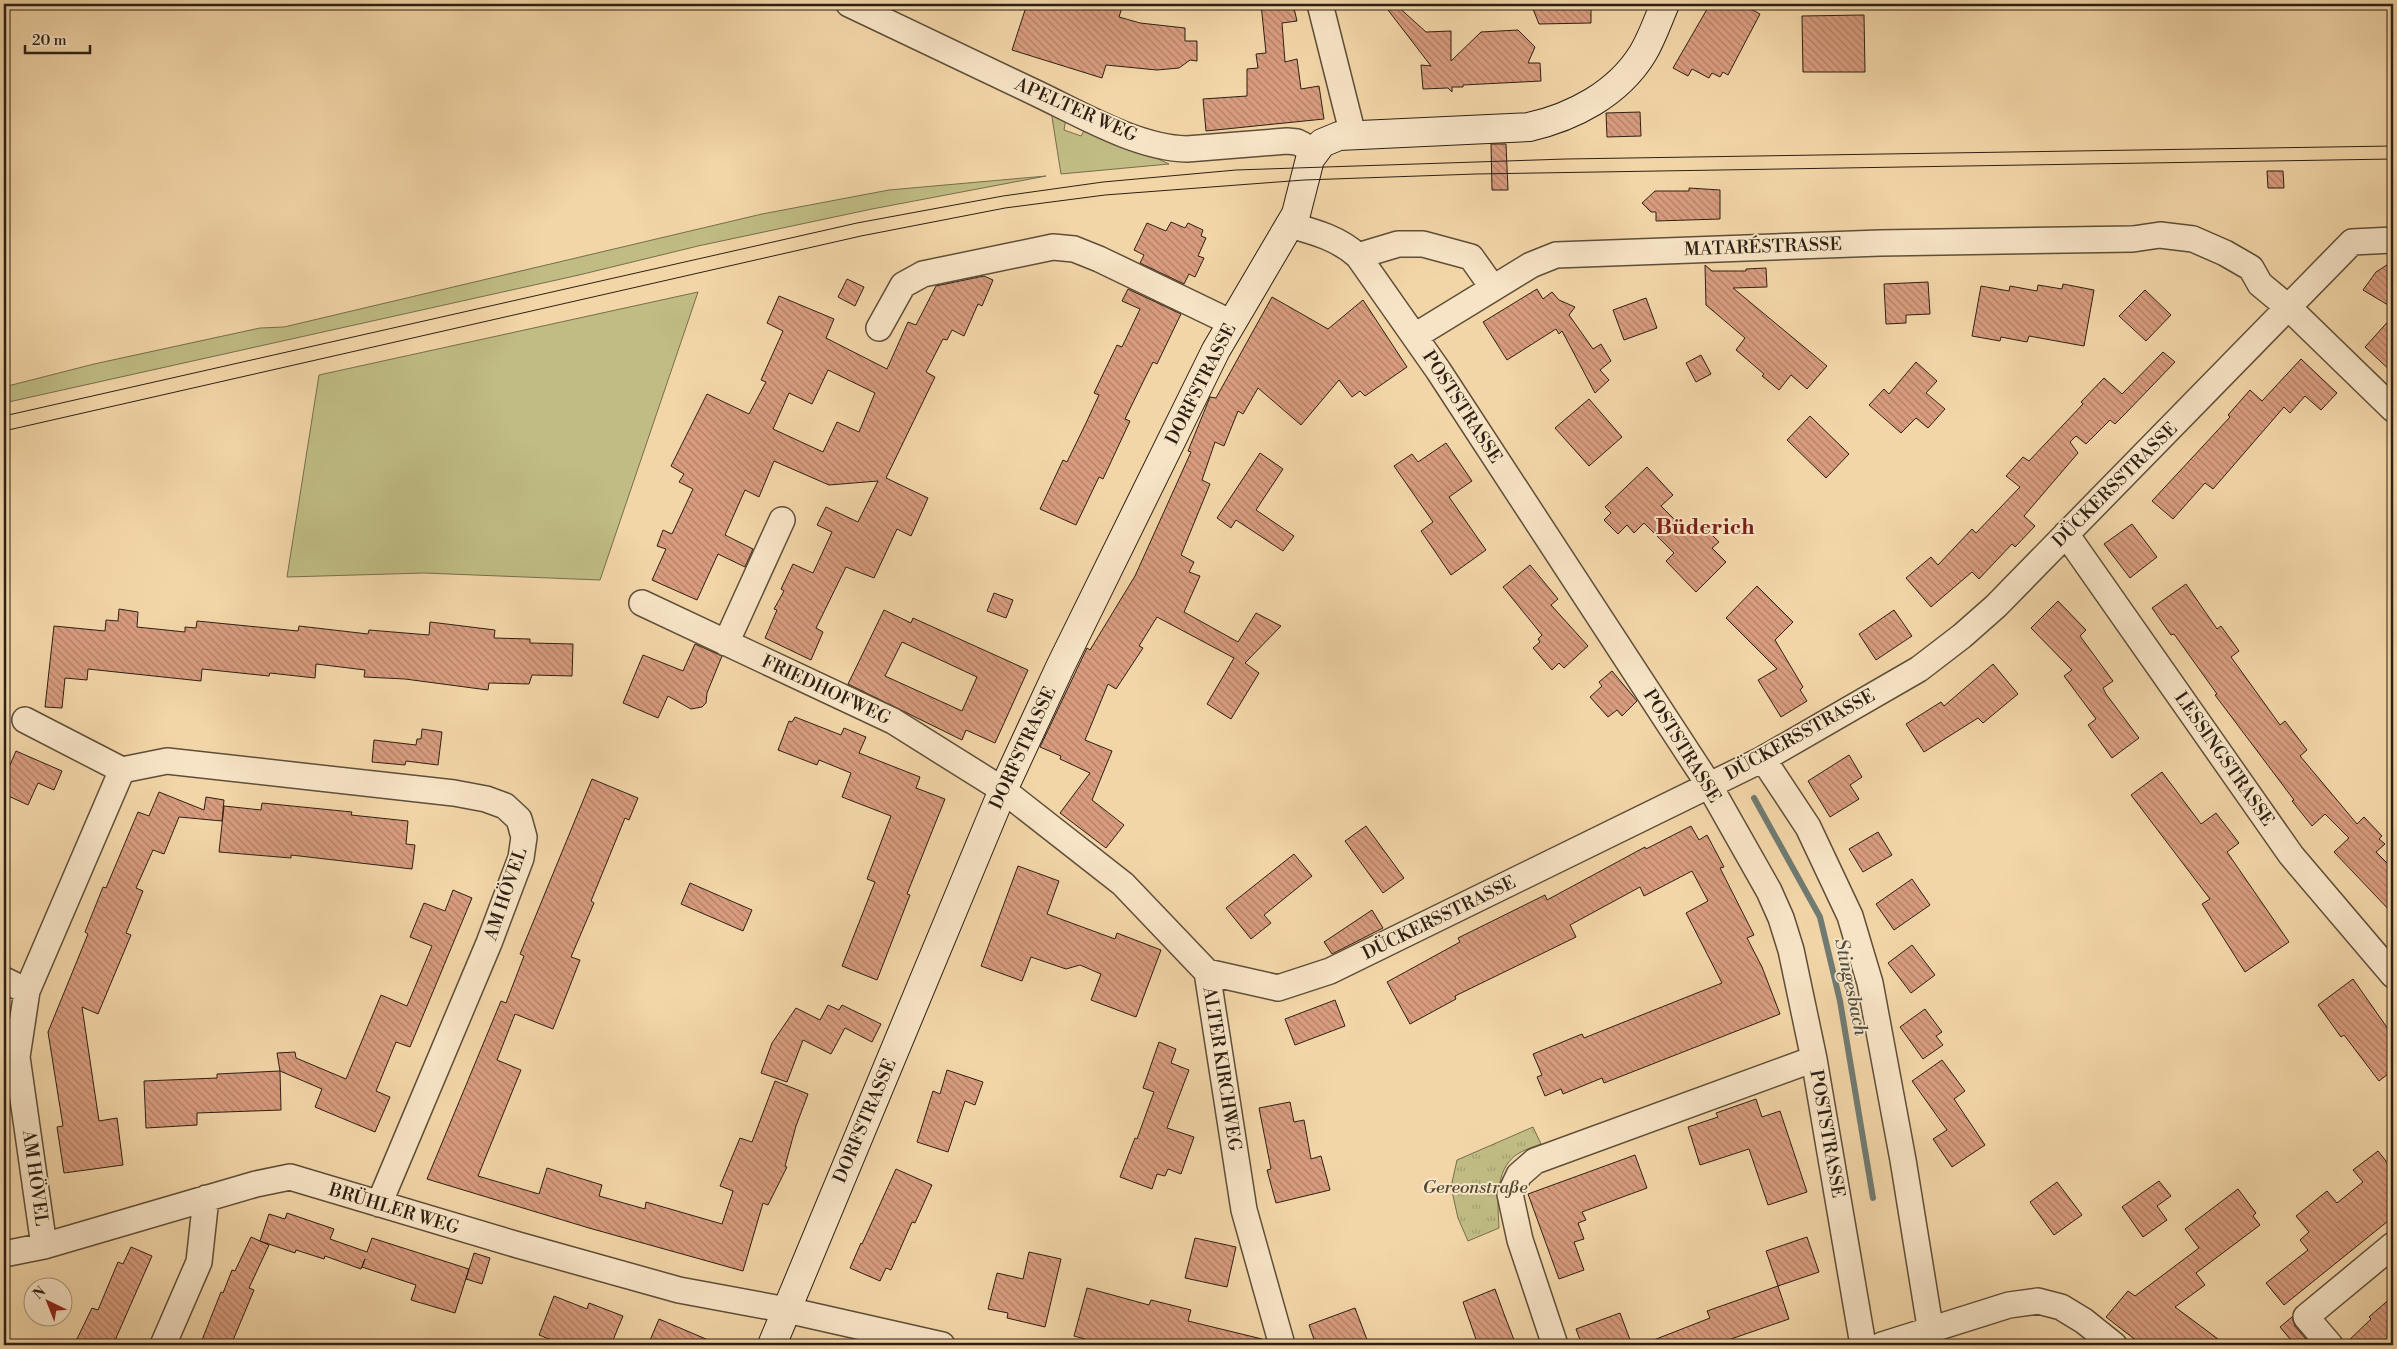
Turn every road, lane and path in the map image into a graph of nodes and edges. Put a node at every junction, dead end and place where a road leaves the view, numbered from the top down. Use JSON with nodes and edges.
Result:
{"nodes":[{"id":1,"x":849,"y":4,"type":"edge"},
{"id":2,"x":1320,"y":4,"type":"edge"},
{"id":3,"x":1666,"y":4,"type":"edge"},
{"id":4,"x":1353,"y":135,"type":"junction"},
{"id":5,"x":1311,"y":159,"type":"junction"},
{"id":6,"x":1290,"y":225,"type":"junction"},
{"id":7,"x":2393,"y":240,"type":"edge"},
{"id":8,"x":1358,"y":256,"type":"junction"},
{"id":9,"x":1493,"y":288,"type":"junction"},
{"id":10,"x":2289,"y":308,"type":"junction"},
{"id":11,"x":1232,"y":323,"type":"junction"},
{"id":12,"x":879,"y":328,"type":"dead end"},
{"id":13,"x":1415,"y":336,"type":"junction"},
{"id":14,"x":2393,"y":409,"type":"edge"},
{"id":15,"x":782,"y":520,"type":"dead end"},
{"id":16,"x":2066,"y":534,"type":"junction"},
{"id":17,"x":642,"y":603,"type":"dead end"},
{"id":18,"x":726,"y":643,"type":"junction"},
{"id":19,"x":26,"y":720,"type":"dead end"},
{"id":20,"x":1763,"y":759,"type":"junction"},
{"id":21,"x":122,"y":770,"type":"junction"},
{"id":22,"x":1709,"y":785,"type":"junction"},
{"id":23,"x":1003,"y":790,"type":"junction"},
{"id":24,"x":1207,"y":972,"type":"junction"},
{"id":25,"x":2393,"y":975,"type":"edge"},
{"id":26,"x":4,"y":980,"type":"edge"},
{"id":27,"x":27,"y":991,"type":"junction"},
{"id":28,"x":1814,"y":1059,"type":"junction"},
{"id":29,"x":206,"y":1198,"type":"junction"},
{"id":30,"x":379,"y":1204,"type":"junction"},
{"id":31,"x":2393,"y":1245,"type":"edge"},
{"id":32,"x":44,"y":1246,"type":"junction"},
{"id":33,"x":4,"y":1254,"type":"edge"},
{"id":34,"x":787,"y":1310,"type":"junction"},
{"id":35,"x":1932,"y":1337,"type":"edge"},
{"id":36,"x":163,"y":1345,"type":"edge"},
{"id":37,"x":772,"y":1345,"type":"edge"},
{"id":38,"x":942,"y":1345,"type":"edge"},
{"id":39,"x":1282,"y":1345,"type":"edge"},
{"id":40,"x":1555,"y":1345,"type":"edge"},
{"id":41,"x":1863,"y":1345,"type":"edge"},
{"id":42,"x":1882,"y":1345,"type":"edge"},
{"id":43,"x":2114,"y":1345,"type":"edge"},
{"id":44,"x":2330,"y":1345,"type":"edge"}],
"edges":[{"from":1,"to":5,"type":"street","name":"APELTER WEG"},
{"from":2,"to":4,"type":"street"},
{"from":3,"to":4,"type":"main road"},
{"from":4,"to":5,"type":"main road"},
{"from":5,"to":6,"type":"main road","name":"DORFSTRASSE"},
{"from":6,"to":8,"type":"street","name":"POSTSTRASSE"},
{"from":6,"to":11,"type":"main road","name":"DORFSTRASSE"},
{"from":7,"to":10,"type":"street"},
{"from":8,"to":9,"type":"street"},
{"from":8,"to":13,"type":"street","name":"POSTSTRASSE"},
{"from":9,"to":10,"type":"street","name":"MATARÉSTRASSE"},
{"from":9,"to":13,"type":"street","name":"MATARÉSTRASSE"},
{"from":10,"to":14,"type":"street","name":"MATARÉSTRASSE"},
{"from":10,"to":16,"type":"street","name":"DÜCKERSSTRASSE"},
{"from":11,"to":12,"type":"street"},
{"from":11,"to":23,"type":"main road","name":"DORFSTRASSE"},
{"from":13,"to":22,"type":"street","name":"POSTSTRASSE"},
{"from":15,"to":18,"type":"street"},
{"from":16,"to":20,"type":"street","name":"DÜCKERSSTRASSE"},
{"from":16,"to":25,"type":"street","name":"LESSINGSTRASSE"},
{"from":17,"to":18,"type":"street","name":"FRIEDHOFWEG"},
{"from":18,"to":23,"type":"street","name":"FRIEDHOFWEG"},
{"from":19,"to":21,"type":"street"},
{"from":20,"to":22,"type":"street","name":"DÜCKERSSTRASSE"},
{"from":20,"to":35,"type":"street"},
{"from":21,"to":27,"type":"street","name":"AM HÖVEL"},
{"from":21,"to":30,"type":"street","name":"AM HÖVEL"},
{"from":22,"to":24,"type":"street","name":"DÜCKERSSTRASSE"},
{"from":22,"to":28,"type":"street","name":"POSTSTRASSE"},
{"from":23,"to":24,"type":"street","name":"ALTER KIRCHWEG"},
{"from":23,"to":34,"type":"main road","name":"DORFSTRASSE"},
{"from":24,"to":39,"type":"street","name":"ALTER KIRCHWEG"},
{"from":26,"to":27,"type":"street"},
{"from":27,"to":32,"type":"street","name":"AM HÖVEL"},
{"from":28,"to":40,"type":"street"},
{"from":28,"to":41,"type":"street","name":"POSTSTRASSE"},
{"from":29,"to":30,"type":"street","name":"BRÜHLER WEG"},
{"from":29,"to":32,"type":"street","name":"BRÜHLER WEG"},
{"from":29,"to":36,"type":"street"},
{"from":30,"to":34,"type":"street","name":"BRÜHLER WEG"},
{"from":31,"to":44,"type":"street"},
{"from":32,"to":33,"type":"street","name":"BRÜHLER WEG"},
{"from":34,"to":37,"type":"main road","name":"DORFSTRASSE"},
{"from":34,"to":38,"type":"street","name":"BRÜHLER WEG"},
{"from":35,"to":42,"type":"street"},
{"from":35,"to":43,"type":"street"}]}
